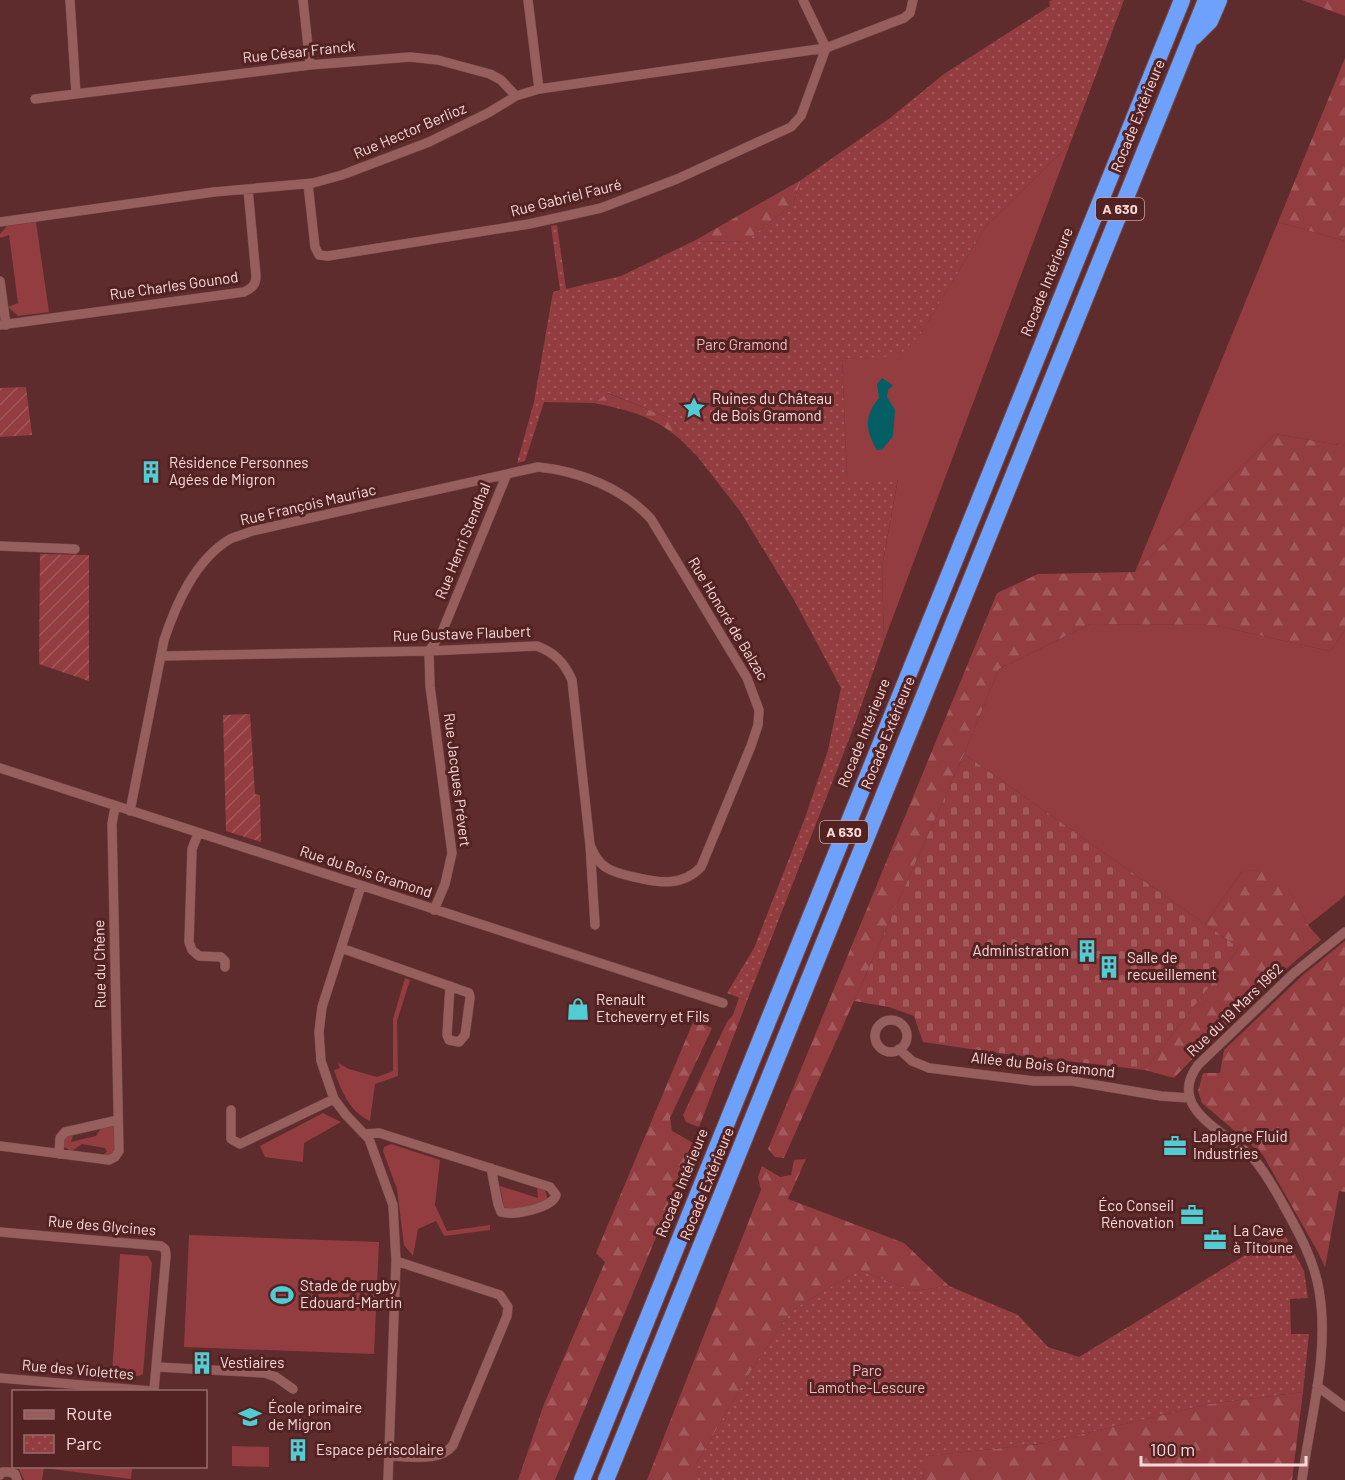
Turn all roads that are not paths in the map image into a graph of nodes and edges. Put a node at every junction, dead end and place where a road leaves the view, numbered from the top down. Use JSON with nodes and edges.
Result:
{"nodes":[{"id":1,"x":70,"y":0,"type":"edge"},
{"id":2,"x":303,"y":0,"type":"edge"},
{"id":3,"x":528,"y":0,"type":"edge"},
{"id":4,"x":804,"y":0,"type":"edge"},
{"id":5,"x":914,"y":0,"type":"edge"},
{"id":6,"x":1182,"y":0,"type":"edge"},
{"id":7,"x":1206,"y":0,"type":"edge"},
{"id":8,"x":1220,"y":0,"type":"edge"},
{"id":9,"x":1187,"y":44,"type":"junction"},
{"id":10,"x":826,"y":48,"type":"junction"},
{"id":11,"x":310,"y":65,"type":"junction"},
{"id":12,"x":539,"y":89,"type":"junction"},
{"id":13,"x":76,"y":94,"type":"junction"},
{"id":14,"x":516,"y":96,"type":"junction"},
{"id":15,"x":35,"y":99,"type":"dead end"},
{"id":16,"x":308,"y":184,"type":"junction"},
{"id":17,"x":248,"y":189,"type":"junction"},
{"id":18,"x":0,"y":222,"type":"edge"},
{"id":19,"x":0,"y":281,"type":"edge"},
{"id":20,"x":3,"y":325,"type":"edge"},
{"id":21,"x":507,"y":474,"type":"junction"},
{"id":22,"x":0,"y":546,"type":"edge"},
{"id":23,"x":75,"y":549,"type":"dead end"},
{"id":24,"x":429,"y":651,"type":"junction"},
{"id":25,"x":162,"y":656,"type":"junction"},
{"id":26,"x":0,"y":768,"type":"edge"},
{"id":27,"x":116,"y":807,"type":"junction"},
{"id":28,"x":130,"y":811,"type":"junction"},
{"id":29,"x":198,"y":834,"type":"junction"},
{"id":30,"x":590,"y":845,"type":"junction"},
{"id":31,"x":361,"y":886,"type":"junction"},
{"id":32,"x":434,"y":910,"type":"junction"},
{"id":33,"x":595,"y":925,"type":"dead end"},
{"id":34,"x":1345,"y":932,"type":"edge"},
{"id":35,"x":341,"y":948,"type":"junction"},
{"id":36,"x":225,"y":966,"type":"dead end"},
{"id":37,"x":450,"y":986,"type":"junction"},
{"id":38,"x":723,"y":1003,"type":"dead end"},
{"id":39,"x":899,"y":1049,"type":"dead end"},
{"id":40,"x":1190,"y":1098,"type":"junction"},
{"id":41,"x":334,"y":1099,"type":"junction"},
{"id":42,"x":231,"y":1110,"type":"dead end"},
{"id":43,"x":118,"y":1120,"type":"junction"},
{"id":44,"x":366,"y":1134,"type":"junction"},
{"id":45,"x":0,"y":1146,"type":"edge"},
{"id":46,"x":59,"y":1154,"type":"junction"},
{"id":47,"x":491,"y":1168,"type":"junction"},
{"id":48,"x":0,"y":1232,"type":"edge"},
{"id":49,"x":396,"y":1261,"type":"junction"},
{"id":50,"x":161,"y":1320,"type":"joint"},
{"id":51,"x":158,"y":1368,"type":"junction"},
{"id":52,"x":0,"y":1378,"type":"edge"},
{"id":53,"x":1317,"y":1386,"type":"junction"},
{"id":54,"x":293,"y":1389,"type":"dead end"},
{"id":55,"x":139,"y":1390,"type":"edge"},
{"id":56,"x":154,"y":1390,"type":"edge"},
{"id":57,"x":1345,"y":1407,"type":"edge"},
{"id":58,"x":390,"y":1456,"type":"junction"},
{"id":59,"x":0,"y":1475,"type":"edge"},
{"id":60,"x":18,"y":1480,"type":"edge"},
{"id":61,"x":388,"y":1480,"type":"edge"},
{"id":62,"x":582,"y":1480,"type":"edge"},
{"id":63,"x":606,"y":1480,"type":"edge"},
{"id":64,"x":1302,"y":1480,"type":"edge"}],
"edges":[{"from":1,"to":13,"type":"street"},
{"from":2,"to":11,"type":"street"},
{"from":3,"to":12,"type":"street"},
{"from":4,"to":10,"type":"street"},
{"from":5,"to":10,"type":"street","name":"Rue Hector Berlioz"},
{"from":6,"to":62,"type":"highway","name":"Rocade Intérieure","number":"A 630"},
{"from":7,"to":9,"type":"highway","name":"Rocade Extérieure","number":"A 630"},
{"from":8,"to":9,"type":"highway"},
{"from":9,"to":63,"type":"highway","name":"Rocade Extérieure","number":"A 630"},
{"from":10,"to":12,"type":"street","name":"Rue Hector Berlioz"},
{"from":10,"to":16,"type":"street","name":"Rue Gabriel Fauré"},
{"from":11,"to":13,"type":"street","name":"Rue César Franck"},
{"from":11,"to":14,"type":"street","name":"Rue César Franck"},
{"from":12,"to":14,"type":"street","name":"Rue Hector Berlioz"},
{"from":13,"to":15,"type":"street","name":"Rue César Franck"},
{"from":14,"to":16,"type":"street","name":"Rue Hector Berlioz"},
{"from":16,"to":17,"type":"street","name":"Rue Hector Berlioz"},
{"from":17,"to":18,"type":"street","name":"Rue Hector Berlioz"},
{"from":17,"to":20,"type":"street","name":"Rue Charles Gounod"},
{"from":19,"to":20,"type":"street"},
{"from":21,"to":24,"type":"street","name":"Rue Henri Stendhal"},
{"from":21,"to":25,"type":"street","name":"Rue François Mauriac"},
{"from":21,"to":30,"type":"street","name":"Rue Honoré de Balzac"},
{"from":22,"to":23,"type":"street"},
{"from":24,"to":25,"type":"street","name":"Rue Gustave Flaubert"},
{"from":24,"to":30,"type":"street","name":"Rue Gustave Flaubert"},
{"from":24,"to":32,"type":"street","name":"Rue Jacques Prévert"},
{"from":25,"to":28,"type":"street","name":"Rue François Mauriac"},
{"from":26,"to":27,"type":"street","name":"Rue du Bois Gramond"},
{"from":27,"to":28,"type":"street","name":"Rue du Bois Gramond"},
{"from":27,"to":43,"type":"street","name":"Rue du Chêne"},
{"from":28,"to":29,"type":"street","name":"Rue du Bois Gramond"},
{"from":29,"to":31,"type":"street","name":"Rue du Bois Gramond"},
{"from":29,"to":36,"type":"street"},
{"from":30,"to":33,"type":"street","name":"Rue Gustave Flaubert"},
{"from":31,"to":32,"type":"street","name":"Rue du Bois Gramond"},
{"from":31,"to":35,"type":"street"},
{"from":32,"to":38,"type":"street","name":"Rue du Bois Gramond"},
{"from":34,"to":40,"type":"street","name":"Rue du 19 Mars 1962"},
{"from":35,"to":37,"type":"street"},
{"from":35,"to":41,"type":"street"},
{"from":37,"to":37,"type":"street"},
{"from":39,"to":40,"type":"street","name":"Allée du Bois Gramond"},
{"from":40,"to":53,"type":"street"},
{"from":41,"to":42,"type":"street"},
{"from":41,"to":44,"type":"street"},
{"from":43,"to":46,"type":"street"},
{"from":43,"to":46,"type":"street","name":"Rue du Chêne"},
{"from":44,"to":47,"type":"street"},
{"from":44,"to":49,"type":"street"},
{"from":45,"to":46,"type":"street"},
{"from":47,"to":47,"type":"street"},
{"from":48,"to":50,"type":"street","name":"Rue des Glycines"},
{"from":49,"to":58,"type":"street"},
{"from":49,"to":58,"type":"street"},
{"from":50,"to":51,"type":"street","name":"Rue des Violettes"},
{"from":51,"to":54,"type":"street"},
{"from":51,"to":56,"type":"street","name":"Rue des Violettes"},
{"from":52,"to":55,"type":"street","name":"Rue des Violettes"},
{"from":53,"to":57,"type":"street"},
{"from":53,"to":64,"type":"street"},
{"from":58,"to":61,"type":"street"},
{"from":59,"to":60,"type":"street"}]}
